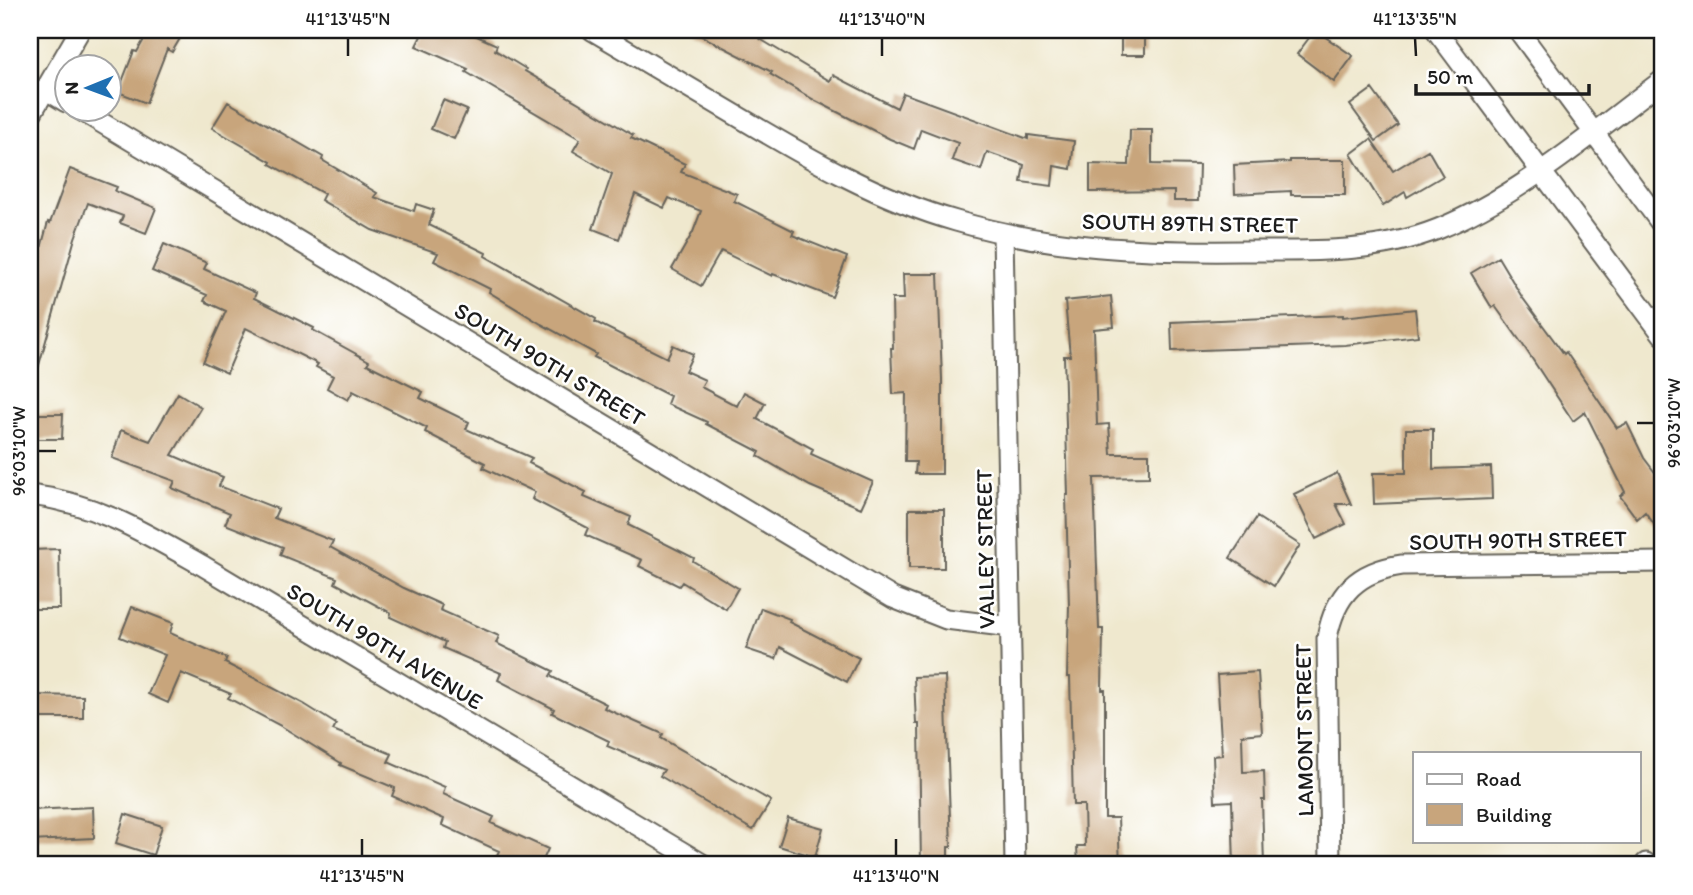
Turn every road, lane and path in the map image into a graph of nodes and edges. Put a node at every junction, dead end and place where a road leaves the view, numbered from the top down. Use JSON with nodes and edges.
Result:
{"nodes":[{"id":1,"x":80,"y":30,"type":"edge"},
{"id":2,"x":592,"y":30,"type":"edge"},
{"id":3,"x":1436,"y":30,"type":"edge"},
{"id":4,"x":1518,"y":30,"type":"edge"},
{"id":5,"x":1663,"y":80,"type":"edge"},
{"id":6,"x":45,"y":89,"type":"junction"},
{"id":7,"x":52,"y":93,"type":"edge"},
{"id":8,"x":30,"y":116,"type":"edge"},
{"id":9,"x":100,"y":122,"type":"edge"},
{"id":10,"x":1593,"y":132,"type":"junction"},
{"id":11,"x":1541,"y":171,"type":"junction"},
{"id":12,"x":1663,"y":226,"type":"edge"},
{"id":13,"x":1003,"y":233,"type":"junction"},
{"id":14,"x":1663,"y":335,"type":"edge"},
{"id":15,"x":30,"y":495,"type":"edge"},
{"id":16,"x":1663,"y":562,"type":"edge"},
{"id":17,"x":1373,"y":571,"type":"joint"},
{"id":18,"x":1011,"y":627,"type":"junction"},
{"id":19,"x":704,"y":865,"type":"edge"},
{"id":20,"x":1014,"y":865,"type":"edge"},
{"id":21,"x":1330,"y":865,"type":"edge"}],
"edges":[{"from":1,"to":6,"type":"street"},
{"from":2,"to":13,"type":"street","name":"SOUTH 89TH STREET"},
{"from":3,"to":11,"type":"street"},
{"from":4,"to":10,"type":"street"},
{"from":5,"to":10,"type":"street","name":"SOUTH 89TH STREET"},
{"from":6,"to":7,"type":"street"},
{"from":6,"to":8,"type":"street"},
{"from":9,"to":18,"type":"street","name":"SOUTH 90TH STREET"},
{"from":10,"to":11,"type":"street","name":"SOUTH 89TH STREET"},
{"from":10,"to":12,"type":"street"},
{"from":11,"to":13,"type":"street","name":"SOUTH 89TH STREET"},
{"from":11,"to":14,"type":"street"},
{"from":13,"to":18,"type":"street","name":"VALLEY STREET"},
{"from":15,"to":19,"type":"street","name":"SOUTH 90TH AVENUE"},
{"from":16,"to":17,"type":"street","name":"SOUTH 90TH STREET"},
{"from":17,"to":21,"type":"street","name":"LAMONT STREET"},
{"from":18,"to":20,"type":"street","name":"VALLEY STREET"}]}
